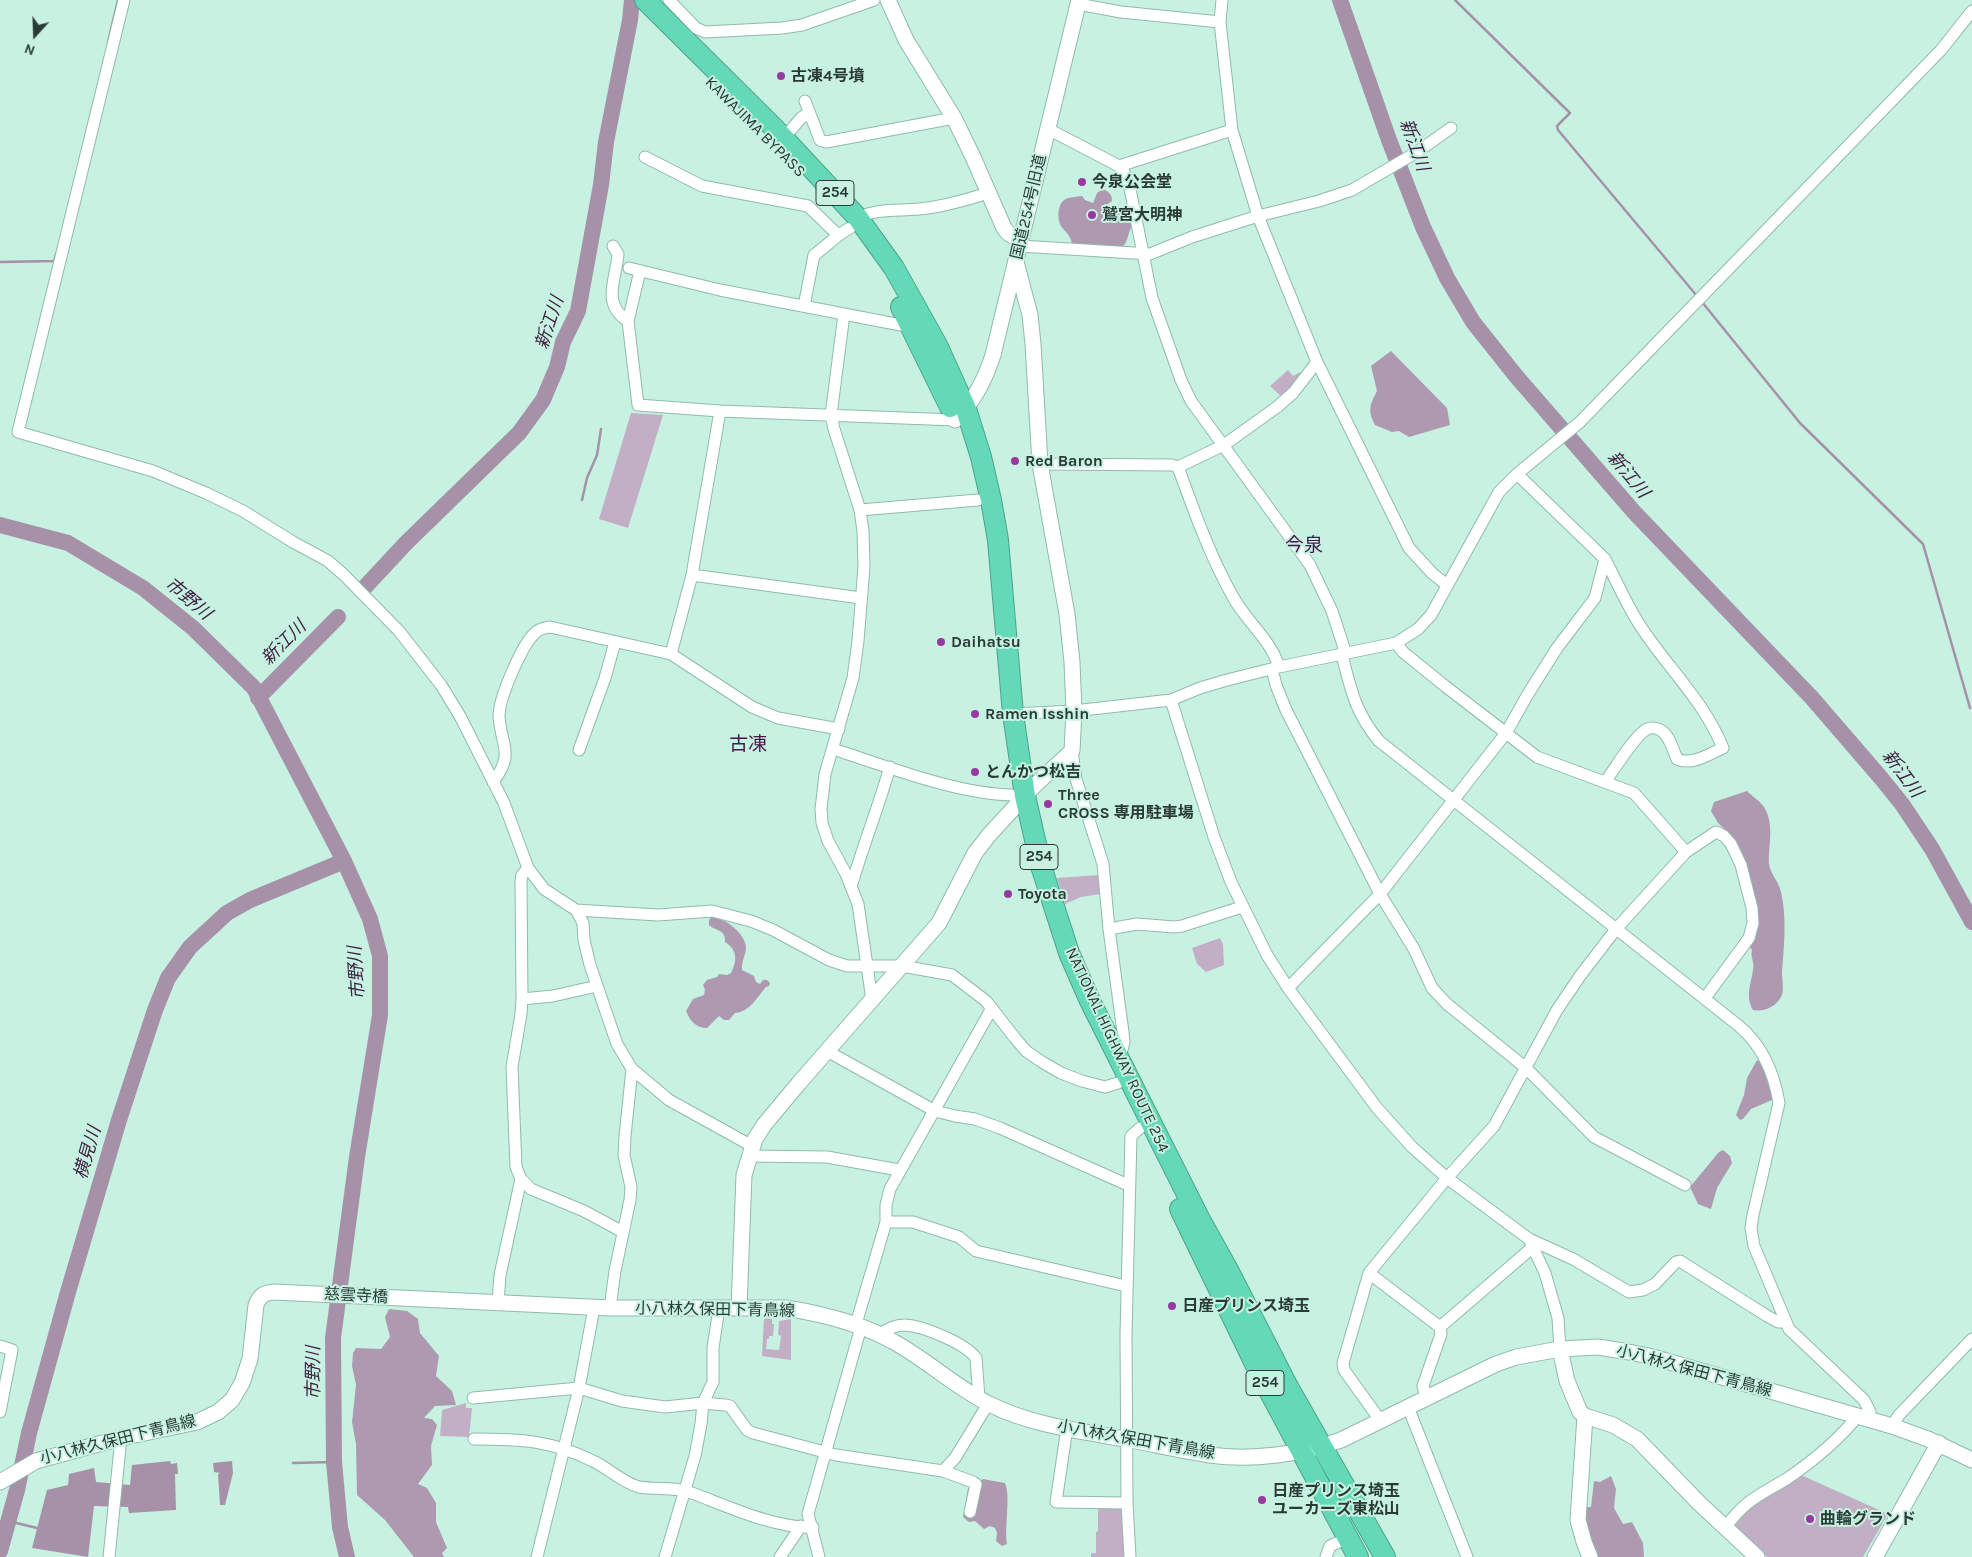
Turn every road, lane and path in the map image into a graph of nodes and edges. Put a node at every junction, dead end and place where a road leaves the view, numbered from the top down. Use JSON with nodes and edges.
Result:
{"nodes":[{"id":1,"x":124,"y":0,"type":"edge"},
{"id":2,"x":628,"y":0,"type":"edge"},
{"id":3,"x":874,"y":0,"type":"edge"},
{"id":4,"x":888,"y":0,"type":"edge"},
{"id":5,"x":1222,"y":0,"type":"edge"},
{"id":6,"x":1079,"y":2,"type":"edge"},
{"id":7,"x":656,"y":9,"type":"edge"},
{"id":8,"x":1972,"y":10,"type":"edge"},
{"id":9,"x":1220,"y":22,"type":"junction"},
{"id":10,"x":805,"y":101,"type":"dead end"},
{"id":11,"x":809,"y":113,"type":"junction"},
{"id":12,"x":954,"y":118,"type":"junction"},
{"id":13,"x":1451,"y":128,"type":"dead end"},
{"id":14,"x":1048,"y":129,"type":"junction"},
{"id":15,"x":1232,"y":130,"type":"junction"},
{"id":16,"x":784,"y":138,"type":"junction"},
{"id":17,"x":645,"y":156,"type":"dead end"},
{"id":18,"x":1119,"y":166,"type":"junction"},
{"id":19,"x":988,"y":194,"type":"junction"},
{"id":20,"x":1258,"y":216,"type":"junction"},
{"id":21,"x":848,"y":227,"type":"junction"},
{"id":22,"x":1021,"y":243,"type":"junction"},
{"id":23,"x":613,"y":246,"type":"dead end"},
{"id":24,"x":1143,"y":254,"type":"junction"},
{"id":25,"x":1016,"y":262,"type":"junction"},
{"id":26,"x":804,"y":306,"type":"junction"},
{"id":27,"x":844,"y":314,"type":"junction"},
{"id":28,"x":628,"y":321,"type":"junction"},
{"id":29,"x":911,"y":327,"type":"junction"},
{"id":30,"x":1317,"y":362,"type":"junction"},
{"id":31,"x":720,"y":411,"type":"junction"},
{"id":32,"x":831,"y":415,"type":"junction"},
{"id":33,"x":961,"y":415,"type":"junction"},
{"id":34,"x":1224,"y":445,"type":"junction"},
{"id":35,"x":1040,"y":464,"type":"junction"},
{"id":36,"x":1178,"y":467,"type":"junction"},
{"id":37,"x":1517,"y":474,"type":"junction"},
{"id":38,"x":978,"y":500,"type":"junction"},
{"id":39,"x":860,"y":510,"type":"junction"},
{"id":40,"x":1605,"y":559,"type":"junction"},
{"id":41,"x":692,"y":575,"type":"junction"},
{"id":42,"x":1447,"y":585,"type":"junction"},
{"id":43,"x":861,"y":598,"type":"junction"},
{"id":44,"x":615,"y":642,"type":"junction"},
{"id":45,"x":1396,"y":643,"type":"junction"},
{"id":46,"x":671,"y":654,"type":"junction"},
{"id":47,"x":1342,"y":655,"type":"junction"},
{"id":48,"x":1276,"y":668,"type":"junction"},
{"id":49,"x":1170,"y":700,"type":"junction"},
{"id":50,"x":1074,"y":711,"type":"junction"},
{"id":51,"x":1013,"y":714,"type":"junction"},
{"id":52,"x":839,"y":729,"type":"junction"},
{"id":53,"x":1506,"y":734,"type":"junction"},
{"id":54,"x":833,"y":749,"type":"junction"},
{"id":55,"x":579,"y":750,"type":"dead end"},
{"id":56,"x":1072,"y":751,"type":"junction"},
{"id":57,"x":890,"y":767,"type":"junction"},
{"id":58,"x":493,"y":782,"type":"junction"},
{"id":59,"x":1605,"y":782,"type":"junction"},
{"id":60,"x":1017,"y":800,"type":"junction"},
{"id":61,"x":1454,"y":800,"type":"junction"},
{"id":62,"x":1686,"y":852,"type":"junction"},
{"id":63,"x":528,"y":868,"type":"junction"},
{"id":64,"x":851,"y":886,"type":"junction"},
{"id":65,"x":1380,"y":894,"type":"junction"},
{"id":66,"x":1242,"y":907,"type":"junction"},
{"id":67,"x":576,"y":910,"type":"junction"},
{"id":68,"x":1109,"y":929,"type":"junction"},
{"id":69,"x":1616,"y":929,"type":"junction"},
{"id":70,"x":866,"y":966,"type":"junction"},
{"id":71,"x":902,"y":966,"type":"junction"},
{"id":72,"x":597,"y":986,"type":"junction"},
{"id":73,"x":1288,"y":988,"type":"junction"},
{"id":74,"x":1705,"y":998,"type":"junction"},
{"id":75,"x":522,"y":999,"type":"junction"},
{"id":76,"x":872,"y":1000,"type":"junction"},
{"id":77,"x":992,"y":1008,"type":"junction"},
{"id":78,"x":827,"y":1050,"type":"junction"},
{"id":79,"x":1120,"y":1058,"type":"junction"},
{"id":80,"x":1526,"y":1068,"type":"junction"},
{"id":81,"x":632,"y":1069,"type":"junction"},
{"id":82,"x":1118,"y":1083,"type":"junction"},
{"id":83,"x":934,"y":1111,"type":"junction"},
{"id":84,"x":1140,"y":1128,"type":"junction"},
{"id":85,"x":750,"y":1151,"type":"junction"},
{"id":86,"x":899,"y":1170,"type":"junction"},
{"id":87,"x":1447,"y":1178,"type":"junction"},
{"id":88,"x":522,"y":1179,"type":"junction"},
{"id":89,"x":1128,"y":1185,"type":"junction"},
{"id":90,"x":1685,"y":1185,"type":"dead end"},
{"id":91,"x":886,"y":1222,"type":"junction"},
{"id":92,"x":623,"y":1232,"type":"junction"},
{"id":93,"x":1531,"y":1243,"type":"junction"},
{"id":94,"x":1369,"y":1274,"type":"junction"},
{"id":95,"x":1126,"y":1286,"type":"junction"},
{"id":96,"x":274,"y":1292,"type":"joint"},
{"id":97,"x":438,"y":1300,"type":"joint"},
{"id":98,"x":498,"y":1303,"type":"junction"},
{"id":99,"x":594,"y":1308,"type":"junction"},
{"id":100,"x":610,"y":1308,"type":"junction"},
{"id":101,"x":719,"y":1308,"type":"junction"},
{"id":102,"x":739,"y":1308,"type":"junction"},
{"id":103,"x":1785,"y":1322,"type":"junction"},
{"id":104,"x":858,"y":1326,"type":"junction"},
{"id":105,"x":1440,"y":1327,"type":"junction"},
{"id":106,"x":880,"y":1334,"type":"junction"},
{"id":107,"x":1972,"y":1339,"type":"edge"},
{"id":108,"x":0,"y":1346,"type":"edge"},
{"id":109,"x":1560,"y":1349,"type":"junction"},
{"id":110,"x":579,"y":1388,"type":"junction"},
{"id":111,"x":1426,"y":1397,"type":"junction"},
{"id":112,"x":472,"y":1398,"type":"dead end"},
{"id":113,"x":984,"y":1401,"type":"junction"},
{"id":114,"x":703,"y":1404,"type":"junction"},
{"id":115,"x":1408,"y":1407,"type":"junction"},
{"id":116,"x":0,"y":1412,"type":"edge"},
{"id":117,"x":1585,"y":1416,"type":"junction"},
{"id":118,"x":1863,"y":1418,"type":"junction"},
{"id":119,"x":1380,"y":1420,"type":"junction"},
{"id":120,"x":1892,"y":1426,"type":"junction"},
{"id":121,"x":1067,"y":1428,"type":"junction"},
{"id":122,"x":121,"y":1438,"type":"junction"},
{"id":123,"x":474,"y":1439,"type":"dead end"},
{"id":124,"x":1127,"y":1439,"type":"junction"},
{"id":125,"x":1938,"y":1444,"type":"junction"},
{"id":126,"x":564,"y":1448,"type":"junction"},
{"id":127,"x":1322,"y":1448,"type":"junction"},
{"id":128,"x":1302,"y":1451,"type":"junction"},
{"id":129,"x":826,"y":1452,"type":"junction"},
{"id":130,"x":1972,"y":1460,"type":"edge"},
{"id":131,"x":943,"y":1471,"type":"junction"},
{"id":132,"x":0,"y":1482,"type":"edge"},
{"id":133,"x":686,"y":1490,"type":"junction"},
{"id":134,"x":1127,"y":1503,"type":"junction"},
{"id":135,"x":970,"y":1512,"type":"dead end"},
{"id":136,"x":807,"y":1526,"type":"junction"},
{"id":137,"x":1725,"y":1528,"type":"junction"},
{"id":138,"x":1348,"y":1538,"type":"junction"},
{"id":139,"x":110,"y":1557,"type":"edge"},
{"id":140,"x":536,"y":1557,"type":"edge"},
{"id":141,"x":665,"y":1557,"type":"edge"},
{"id":142,"x":780,"y":1557,"type":"edge"},
{"id":143,"x":819,"y":1557,"type":"edge"},
{"id":144,"x":1130,"y":1557,"type":"edge"},
{"id":145,"x":1326,"y":1557,"type":"edge"},
{"id":146,"x":1358,"y":1557,"type":"edge"},
{"id":147,"x":1385,"y":1557,"type":"edge"},
{"id":148,"x":1467,"y":1557,"type":"edge"},
{"id":149,"x":1590,"y":1557,"type":"edge"},
{"id":150,"x":1757,"y":1557,"type":"edge"},
{"id":151,"x":1875,"y":1557,"type":"edge"}],
"edges":[{"from":1,"to":58,"type":"street"},
{"from":2,"to":7,"type":"highway","name":"KAWAJIMA BYPASS","number":"254"},
{"from":3,"to":7,"type":"street"},
{"from":4,"to":12,"type":"street"},
{"from":5,"to":9,"type":"street"},
{"from":6,"to":9,"type":"street"},
{"from":6,"to":14,"type":"street","name":"国道254号旧道"},
{"from":7,"to":16,"type":"highway","name":"KAWAJIMA BYPASS","number":"254"},
{"from":7,"to":21,"type":"highway","name":"KAWAJIMA BYPASS","number":"254"},
{"from":8,"to":37,"type":"street"},
{"from":9,"to":15,"type":"street"},
{"from":10,"to":11,"type":"street"},
{"from":11,"to":12,"type":"street"},
{"from":11,"to":16,"type":"street"},
{"from":12,"to":19,"type":"street"},
{"from":13,"to":20,"type":"street"},
{"from":14,"to":18,"type":"street"},
{"from":14,"to":22,"type":"street","name":"国道254号旧道"},
{"from":15,"to":18,"type":"street"},
{"from":15,"to":20,"type":"street"},
{"from":16,"to":21,"type":"highway","name":"KAWAJIMA BYPASS","number":"254"},
{"from":17,"to":21,"type":"street"},
{"from":18,"to":24,"type":"street"},
{"from":19,"to":21,"type":"street"},
{"from":19,"to":22,"type":"street"},
{"from":20,"to":24,"type":"street"},
{"from":20,"to":30,"type":"street"},
{"from":21,"to":26,"type":"street"},
{"from":21,"to":29,"type":"highway","name":"KAWAJIMA BYPASS","number":"254"},
{"from":21,"to":33,"type":"highway","name":"KAWAJIMA BYPASS","number":"254"},
{"from":22,"to":24,"type":"street"},
{"from":22,"to":25,"type":"street","name":"国道254号旧道"},
{"from":23,"to":28,"type":"street"},
{"from":24,"to":34,"type":"street"},
{"from":25,"to":33,"type":"street","name":"国道254号旧道"},
{"from":25,"to":35,"type":"street"},
{"from":26,"to":27,"type":"street"},
{"from":26,"to":28,"type":"street"},
{"from":27,"to":29,"type":"street"},
{"from":27,"to":32,"type":"street"},
{"from":28,"to":31,"type":"street"},
{"from":29,"to":33,"type":"highway","name":"KAWAJIMA BYPASS","number":"254"},
{"from":30,"to":34,"type":"street"},
{"from":30,"to":42,"type":"street"},
{"from":31,"to":32,"type":"street"},
{"from":31,"to":41,"type":"street"},
{"from":32,"to":33,"type":"street"},
{"from":32,"to":39,"type":"street"},
{"from":33,"to":38,"type":"highway","name":"NATIONAL HIGHWAY ROUTE 254","number":"254"},
{"from":33,"to":51,"type":"highway","name":"NATIONAL HIGHWAY ROUTE 254","number":"254"},
{"from":34,"to":36,"type":"street"},
{"from":34,"to":47,"type":"street"},
{"from":35,"to":36,"type":"street"},
{"from":35,"to":50,"type":"street"},
{"from":36,"to":48,"type":"street"},
{"from":37,"to":40,"type":"street"},
{"from":37,"to":42,"type":"street"},
{"from":38,"to":39,"type":"street"},
{"from":38,"to":60,"type":"highway","name":"NATIONAL HIGHWAY ROUTE 254","number":"254"},
{"from":39,"to":43,"type":"street"},
{"from":40,"to":53,"type":"street"},
{"from":40,"to":59,"type":"street"},
{"from":41,"to":43,"type":"street"},
{"from":41,"to":46,"type":"street"},
{"from":42,"to":45,"type":"street"},
{"from":43,"to":52,"type":"street"},
{"from":44,"to":46,"type":"street"},
{"from":44,"to":55,"type":"street"},
{"from":44,"to":58,"type":"street"},
{"from":45,"to":47,"type":"street"},
{"from":45,"to":53,"type":"street"},
{"from":46,"to":52,"type":"street"},
{"from":47,"to":48,"type":"street"},
{"from":47,"to":61,"type":"street"},
{"from":48,"to":49,"type":"street"},
{"from":48,"to":65,"type":"street"},
{"from":49,"to":50,"type":"street"},
{"from":49,"to":66,"type":"street"},
{"from":50,"to":51,"type":"street"},
{"from":50,"to":56,"type":"street"},
{"from":51,"to":60,"type":"highway","name":"NATIONAL HIGHWAY ROUTE 254","number":"254"},
{"from":52,"to":54,"type":"street"},
{"from":53,"to":59,"type":"street"},
{"from":53,"to":61,"type":"street"},
{"from":54,"to":57,"type":"street"},
{"from":54,"to":64,"type":"street"},
{"from":56,"to":60,"type":"street"},
{"from":56,"to":68,"type":"street"},
{"from":57,"to":60,"type":"street"},
{"from":57,"to":64,"type":"street"},
{"from":58,"to":63,"type":"street"},
{"from":59,"to":62,"type":"street"},
{"from":60,"to":71,"type":"street"},
{"from":60,"to":79,"type":"highway","name":"NATIONAL HIGHWAY ROUTE 254","number":"254"},
{"from":60,"to":82,"type":"highway","name":"NATIONAL HIGHWAY ROUTE 254","number":"254"},
{"from":61,"to":65,"type":"street"},
{"from":61,"to":69,"type":"street"},
{"from":62,"to":69,"type":"street"},
{"from":62,"to":74,"type":"street"},
{"from":63,"to":67,"type":"street"},
{"from":63,"to":75,"type":"street"},
{"from":64,"to":70,"type":"street"},
{"from":65,"to":73,"type":"street"},
{"from":65,"to":80,"type":"street"},
{"from":66,"to":68,"type":"street"},
{"from":66,"to":73,"type":"street"},
{"from":67,"to":70,"type":"street"},
{"from":67,"to":72,"type":"street"},
{"from":68,"to":79,"type":"street"},
{"from":69,"to":74,"type":"street"},
{"from":69,"to":80,"type":"street"},
{"from":70,"to":71,"type":"street"},
{"from":70,"to":76,"type":"street"},
{"from":71,"to":76,"type":"street"},
{"from":71,"to":77,"type":"street"},
{"from":72,"to":75,"type":"street"},
{"from":72,"to":81,"type":"street"},
{"from":73,"to":87,"type":"street"},
{"from":74,"to":103,"type":"street"},
{"from":75,"to":88,"type":"street"},
{"from":76,"to":78,"type":"street"},
{"from":77,"to":82,"type":"street"},
{"from":77,"to":83,"type":"street"},
{"from":78,"to":83,"type":"street"},
{"from":78,"to":85,"type":"street"},
{"from":79,"to":127,"type":"highway","name":"NATIONAL HIGHWAY ROUTE 254","number":"254"},
{"from":80,"to":87,"type":"street"},
{"from":80,"to":90,"type":"street"},
{"from":81,"to":85,"type":"street"},
{"from":81,"to":92,"type":"street"},
{"from":82,"to":84,"type":"highway","name":"NATIONAL HIGHWAY ROUTE 254","number":"254"},
{"from":83,"to":86,"type":"street"},
{"from":83,"to":89,"type":"street"},
{"from":84,"to":89,"type":"street"},
{"from":84,"to":128,"type":"highway","name":"NATIONAL HIGHWAY ROUTE 254","number":"254"},
{"from":85,"to":86,"type":"street"},
{"from":85,"to":102,"type":"street"},
{"from":86,"to":91,"type":"street"},
{"from":87,"to":93,"type":"street"},
{"from":87,"to":94,"type":"street"},
{"from":88,"to":92,"type":"street"},
{"from":88,"to":98,"type":"street"},
{"from":89,"to":95,"type":"street"},
{"from":91,"to":95,"type":"street"},
{"from":91,"to":104,"type":"street"},
{"from":92,"to":100,"type":"street"},
{"from":93,"to":103,"type":"street"},
{"from":93,"to":105,"type":"street"},
{"from":93,"to":109,"type":"street"},
{"from":94,"to":105,"type":"street"},
{"from":94,"to":119,"type":"street"},
{"from":95,"to":124,"type":"street"},
{"from":96,"to":97,"type":"street","name":"慈雲寺橋"},
{"from":96,"to":122,"type":"street","name":"小八林久保田下青鳥線"},
{"from":97,"to":98,"type":"street","name":"小八林久保田下青鳥線"},
{"from":98,"to":99,"type":"street","name":"小八林久保田下青鳥線"},
{"from":99,"to":100,"type":"street","name":"小八林久保田下青鳥線"},
{"from":99,"to":110,"type":"street"},
{"from":100,"to":101,"type":"street","name":"小八林久保田下青鳥線"},
{"from":101,"to":102,"type":"street","name":"小八林久保田下青鳥線"},
{"from":101,"to":114,"type":"street"},
{"from":102,"to":104,"type":"street","name":"小八林久保田下青鳥線"},
{"from":103,"to":118,"type":"street"},
{"from":104,"to":106,"type":"street","name":"小八林久保田下青鳥線"},
{"from":104,"to":129,"type":"street"},
{"from":105,"to":111,"type":"street"},
{"from":106,"to":113,"type":"street","name":"小八林久保田下青鳥線"},
{"from":106,"to":113,"type":"street"},
{"from":107,"to":120,"type":"street"},
{"from":108,"to":116,"type":"street"},
{"from":109,"to":111,"type":"street","name":"小八林久保田下青鳥線"},
{"from":109,"to":117,"type":"street"},
{"from":109,"to":118,"type":"street","name":"小八林久保田下青鳥線"},
{"from":110,"to":112,"type":"street"},
{"from":110,"to":114,"type":"street"},
{"from":110,"to":126,"type":"street"},
{"from":111,"to":115,"type":"street","name":"小八林久保田下青鳥線"},
{"from":113,"to":121,"type":"street","name":"小八林久保田下青鳥線"},
{"from":113,"to":131,"type":"street"},
{"from":114,"to":129,"type":"street"},
{"from":114,"to":133,"type":"street"},
{"from":115,"to":119,"type":"street","name":"小八林久保田下青鳥線"},
{"from":115,"to":148,"type":"street"},
{"from":117,"to":137,"type":"street"},
{"from":117,"to":149,"type":"street"},
{"from":118,"to":120,"type":"street","name":"小八林久保田下青鳥線"},
{"from":118,"to":137,"type":"street"},
{"from":119,"to":127,"type":"street","name":"小八林久保田下青鳥線"},
{"from":120,"to":125,"type":"street","name":"小八林久保田下青鳥線"},
{"from":121,"to":124,"type":"street","name":"小八林久保田下青鳥線"},
{"from":121,"to":134,"type":"street"},
{"from":122,"to":132,"type":"street","name":"小八林久保田下青鳥線"},
{"from":122,"to":139,"type":"street"},
{"from":123,"to":126,"type":"street"},
{"from":124,"to":128,"type":"street","name":"小八林久保田下青鳥線"},
{"from":124,"to":134,"type":"street"},
{"from":125,"to":130,"type":"street","name":"小八林久保田下青鳥線"},
{"from":125,"to":151,"type":"street"},
{"from":126,"to":133,"type":"street"},
{"from":126,"to":140,"type":"street"},
{"from":127,"to":128,"type":"street","name":"小八林久保田下青鳥線"},
{"from":127,"to":147,"type":"highway","name":"NATIONAL HIGHWAY ROUTE 254","number":"254"},
{"from":128,"to":138,"type":"highway","name":"NATIONAL HIGHWAY ROUTE 254","number":"254"},
{"from":129,"to":131,"type":"street"},
{"from":129,"to":136,"type":"street"},
{"from":131,"to":135,"type":"street"},
{"from":133,"to":136,"type":"street"},
{"from":133,"to":141,"type":"street"},
{"from":134,"to":144,"type":"street"},
{"from":136,"to":142,"type":"street"},
{"from":136,"to":143,"type":"street"},
{"from":137,"to":150,"type":"street"},
{"from":138,"to":145,"type":"street"},
{"from":138,"to":146,"type":"highway","name":"NATIONAL HIGHWAY ROUTE 254","number":"254"}]}
